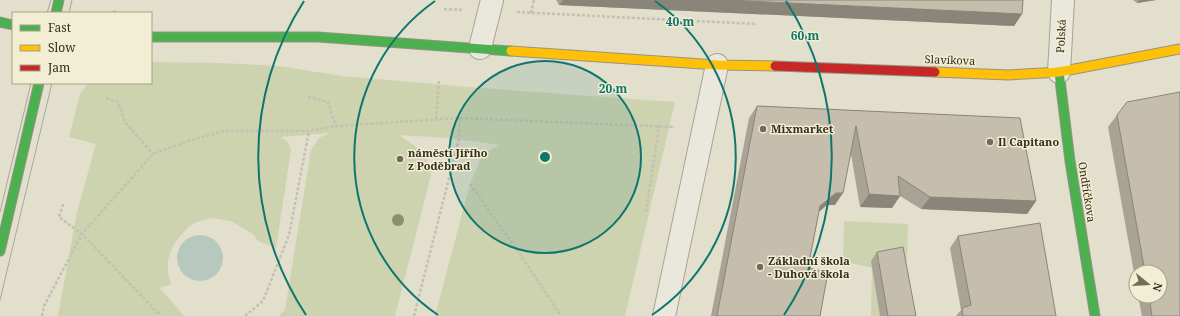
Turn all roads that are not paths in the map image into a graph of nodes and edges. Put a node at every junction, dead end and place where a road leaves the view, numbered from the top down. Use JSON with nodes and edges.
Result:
{"nodes":[{"id":1,"x":59,"y":0,"type":"edge"},
{"id":2,"x":1062,"y":0,"type":"edge"},
{"id":3,"x":501,"y":6,"type":"edge"},
{"id":4,"x":56,"y":12,"type":"edge"},
{"id":5,"x":0,"y":22,"type":"edge"},
{"id":6,"x":12,"y":25,"type":"edge"},
{"id":7,"x":152,"y":37,"type":"edge"},
{"id":8,"x":480,"y":48,"type":"junction"},
{"id":9,"x":1180,"y":49,"type":"edge"},
{"id":10,"x":718,"y":64,"type":"junction"},
{"id":11,"x":1059,"y":72,"type":"junction"},
{"id":12,"x":39,"y":84,"type":"edge"},
{"id":13,"x":0,"y":251,"type":"edge"},
{"id":14,"x":664,"y":316,"type":"edge"},
{"id":15,"x":1095,"y":316,"type":"edge"}],
"edges":[{"from":1,"to":4,"type":"street"},
{"from":2,"to":11,"type":"street","name":"Polská"},
{"from":3,"to":8,"type":"street"},
{"from":5,"to":6,"type":"street"},
{"from":7,"to":8,"type":"street"},
{"from":8,"to":10,"type":"street"},
{"from":9,"to":11,"type":"street","name":"Slavíkova"},
{"from":10,"to":11,"type":"street","name":"Slavíkova"},
{"from":10,"to":14,"type":"street"},
{"from":11,"to":15,"type":"street","name":"Ondříčkova"},
{"from":12,"to":13,"type":"street"}]}
